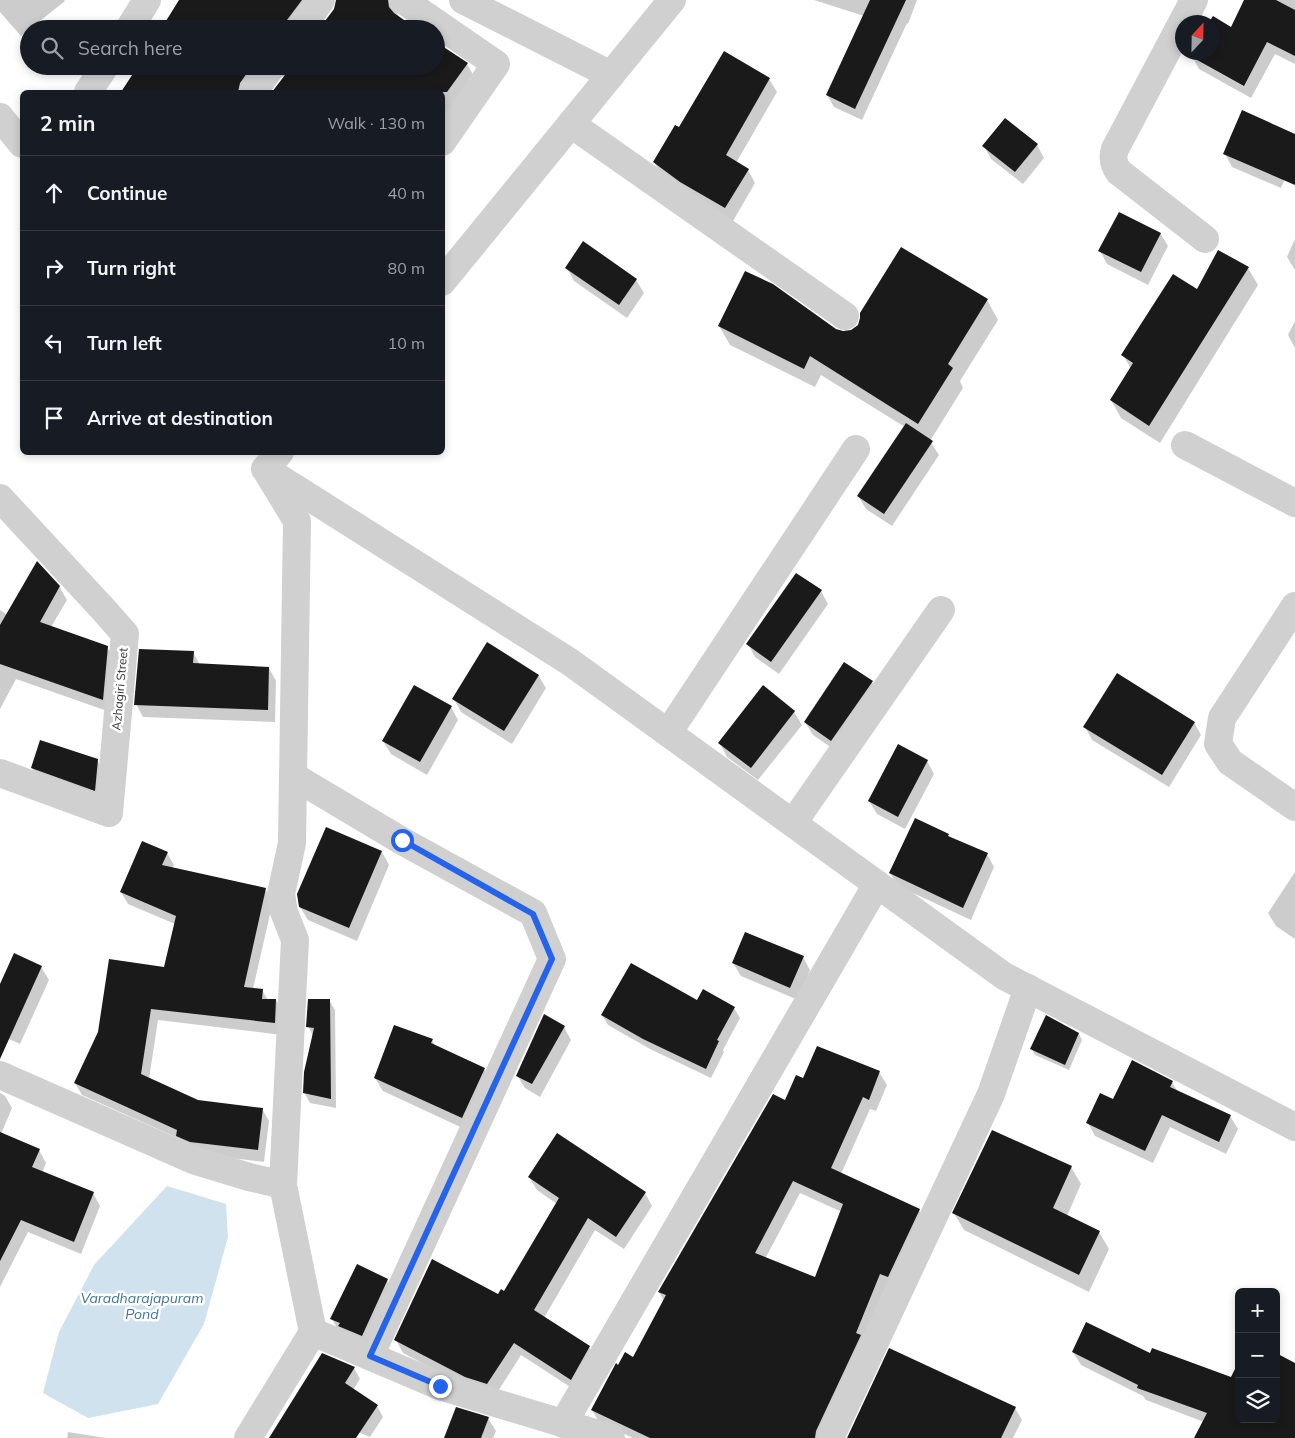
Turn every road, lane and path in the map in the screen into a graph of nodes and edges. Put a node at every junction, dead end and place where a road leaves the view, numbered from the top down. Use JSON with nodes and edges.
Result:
{"nodes":[{"id":1,"x":148,"y":0,"type":"edge"},
{"id":2,"x":321,"y":0,"type":"edge"},
{"id":3,"x":404,"y":0,"type":"edge"},
{"id":4,"x":463,"y":0,"type":"edge"},
{"id":5,"x":672,"y":0,"type":"edge"},
{"id":6,"x":1194,"y":0,"type":"edge"},
{"id":7,"x":135,"y":20,"type":"edge"},
{"id":8,"x":307,"y":20,"type":"edge"},
{"id":9,"x":433,"y":20,"type":"edge"},
{"id":10,"x":445,"y":29,"type":"edge"},
{"id":11,"x":99,"y":75,"type":"edge"},
{"id":12,"x":265,"y":75,"type":"edge"},
{"id":13,"x":611,"y":75,"type":"junction"},
{"id":14,"x":89,"y":90,"type":"edge"},
{"id":15,"x":254,"y":90,"type":"edge"},
{"id":16,"x":0,"y":117,"type":"edge"},
{"id":17,"x":571,"y":124,"type":"junction"},
{"id":18,"x":445,"y":138,"type":"edge"},
{"id":19,"x":20,"y":142,"type":"edge"},
{"id":20,"x":1205,"y":239,"type":"dead end"},
{"id":21,"x":445,"y":278,"type":"edge"},
{"id":22,"x":845,"y":316,"type":"dead end"},
{"id":23,"x":1185,"y":445,"type":"dead end"},
{"id":24,"x":856,"y":449,"type":"dead end"},
{"id":25,"x":266,"y":458,"type":"edge"},
{"id":26,"x":0,"y":498,"type":"edge"},
{"id":27,"x":1295,"y":503,"type":"edge"},
{"id":28,"x":1295,"y":606,"type":"edge"},
{"id":29,"x":941,"y":610,"type":"dead end"},
{"id":30,"x":668,"y":733,"type":"junction"},
{"id":31,"x":0,"y":773,"type":"edge"},
{"id":32,"x":293,"y":776,"type":"junction"},
{"id":33,"x":1295,"y":807,"type":"edge"},
{"id":34,"x":793,"y":823,"type":"junction"},
{"id":35,"x":877,"y":884,"type":"junction"},
{"id":36,"x":1028,"y":988,"type":"junction"},
{"id":37,"x":0,"y":1075,"type":"edge"},
{"id":38,"x":1295,"y":1127,"type":"edge"},
{"id":39,"x":283,"y":1185,"type":"junction"},
{"id":40,"x":313,"y":1332,"type":"junction"},
{"id":41,"x":370,"y":1356,"type":"junction"},
{"id":42,"x":563,"y":1424,"type":"junction"},
{"id":43,"x":248,"y":1438,"type":"edge"},
{"id":44,"x":611,"y":1438,"type":"edge"},
{"id":45,"x":830,"y":1438,"type":"edge"}],
"edges":[{"from":1,"to":7,"type":"street"},
{"from":2,"to":8,"type":"street"},
{"from":3,"to":9,"type":"street"},
{"from":4,"to":13,"type":"street"},
{"from":5,"to":13,"type":"street"},
{"from":6,"to":20,"type":"street"},
{"from":10,"to":18,"type":"street"},
{"from":11,"to":14,"type":"street"},
{"from":12,"to":15,"type":"street"},
{"from":13,"to":17,"type":"street"},
{"from":16,"to":19,"type":"street"},
{"from":17,"to":21,"type":"street"},
{"from":17,"to":22,"type":"street"},
{"from":23,"to":27,"type":"street"},
{"from":24,"to":30,"type":"street"},
{"from":25,"to":30,"type":"street"},
{"from":25,"to":32,"type":"street"},
{"from":26,"to":31,"type":"street","name":"Azhagiri Street"},
{"from":28,"to":33,"type":"street"},
{"from":29,"to":34,"type":"street"},
{"from":30,"to":34,"type":"street"},
{"from":32,"to":39,"type":"street"},
{"from":32,"to":41,"type":"street"},
{"from":34,"to":35,"type":"street"},
{"from":35,"to":36,"type":"street"},
{"from":35,"to":42,"type":"street"},
{"from":36,"to":38,"type":"street"},
{"from":36,"to":45,"type":"street"},
{"from":37,"to":39,"type":"street"},
{"from":39,"to":40,"type":"street"},
{"from":40,"to":41,"type":"street"},
{"from":40,"to":43,"type":"street"},
{"from":41,"to":42,"type":"street"},
{"from":42,"to":44,"type":"street"}]}
